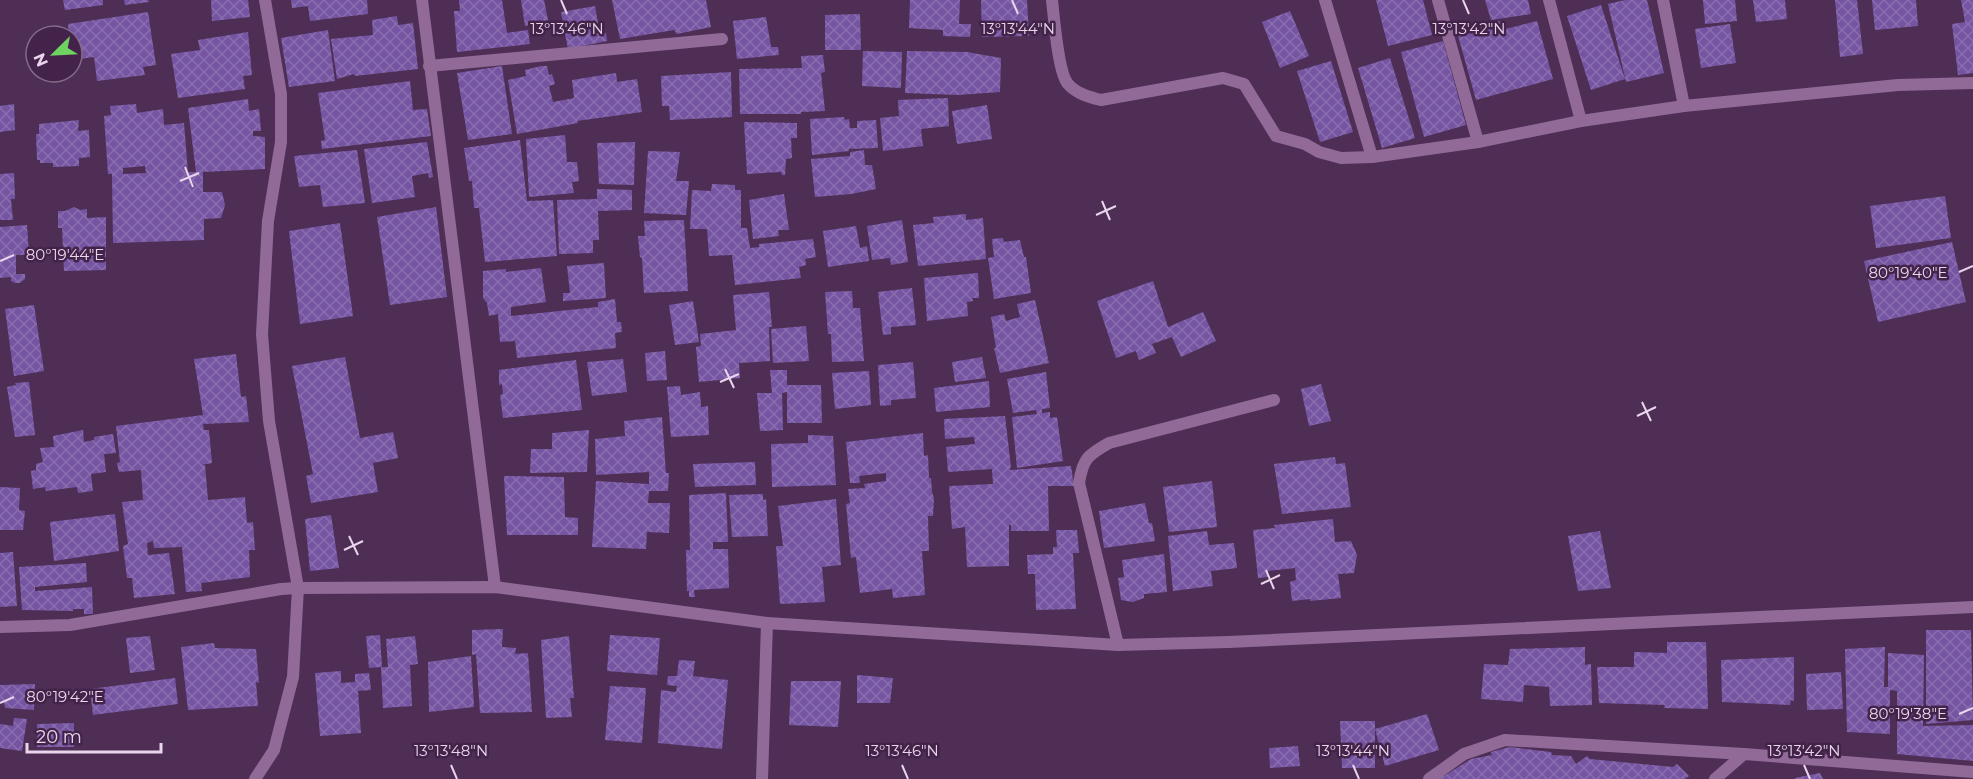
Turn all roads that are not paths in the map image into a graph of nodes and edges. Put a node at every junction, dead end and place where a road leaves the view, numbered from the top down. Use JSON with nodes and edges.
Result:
{"nodes":[{"id":1,"x":265,"y":0,"type":"edge"},
{"id":2,"x":422,"y":0,"type":"edge"},
{"id":3,"x":1052,"y":0,"type":"edge"},
{"id":4,"x":1325,"y":0,"type":"edge"},
{"id":5,"x":1438,"y":0,"type":"edge"},
{"id":6,"x":1549,"y":0,"type":"edge"},
{"id":7,"x":1663,"y":0,"type":"edge"},
{"id":8,"x":722,"y":39,"type":"dead end"},
{"id":9,"x":429,"y":66,"type":"junction"},
{"id":10,"x":1973,"y":83,"type":"edge"},
{"id":11,"x":1684,"y":106,"type":"junction"},
{"id":12,"x":1581,"y":121,"type":"junction"},
{"id":13,"x":1478,"y":142,"type":"junction"},
{"id":14,"x":1372,"y":157,"type":"junction"},
{"id":15,"x":1274,"y":400,"type":"dead end"},
{"id":16,"x":495,"y":587,"type":"junction"},
{"id":17,"x":298,"y":588,"type":"junction"},
{"id":18,"x":1973,"y":607,"type":"edge"},
{"id":19,"x":767,"y":623,"type":"junction"},
{"id":20,"x":0,"y":627,"type":"edge"},
{"id":21,"x":1118,"y":645,"type":"junction"},
{"id":22,"x":1744,"y":754,"type":"junction"},
{"id":23,"x":1973,"y":772,"type":"edge"},
{"id":24,"x":255,"y":779,"type":"edge"},
{"id":25,"x":762,"y":779,"type":"edge"},
{"id":26,"x":1428,"y":779,"type":"edge"},
{"id":27,"x":1715,"y":779,"type":"edge"}],
"edges":[{"from":1,"to":17,"type":"street"},
{"from":2,"to":9,"type":"street"},
{"from":3,"to":14,"type":"street"},
{"from":4,"to":14,"type":"street"},
{"from":5,"to":13,"type":"street"},
{"from":6,"to":12,"type":"street"},
{"from":7,"to":11,"type":"street"},
{"from":8,"to":9,"type":"street"},
{"from":9,"to":16,"type":"street"},
{"from":10,"to":11,"type":"street"},
{"from":11,"to":12,"type":"street"},
{"from":12,"to":13,"type":"street"},
{"from":13,"to":14,"type":"street"},
{"from":15,"to":21,"type":"street"},
{"from":16,"to":17,"type":"street"},
{"from":16,"to":19,"type":"street"},
{"from":17,"to":20,"type":"street"},
{"from":17,"to":24,"type":"street"},
{"from":18,"to":21,"type":"street"},
{"from":19,"to":21,"type":"street"},
{"from":19,"to":25,"type":"street"},
{"from":22,"to":23,"type":"street"},
{"from":22,"to":26,"type":"street"},
{"from":22,"to":27,"type":"street"}]}
